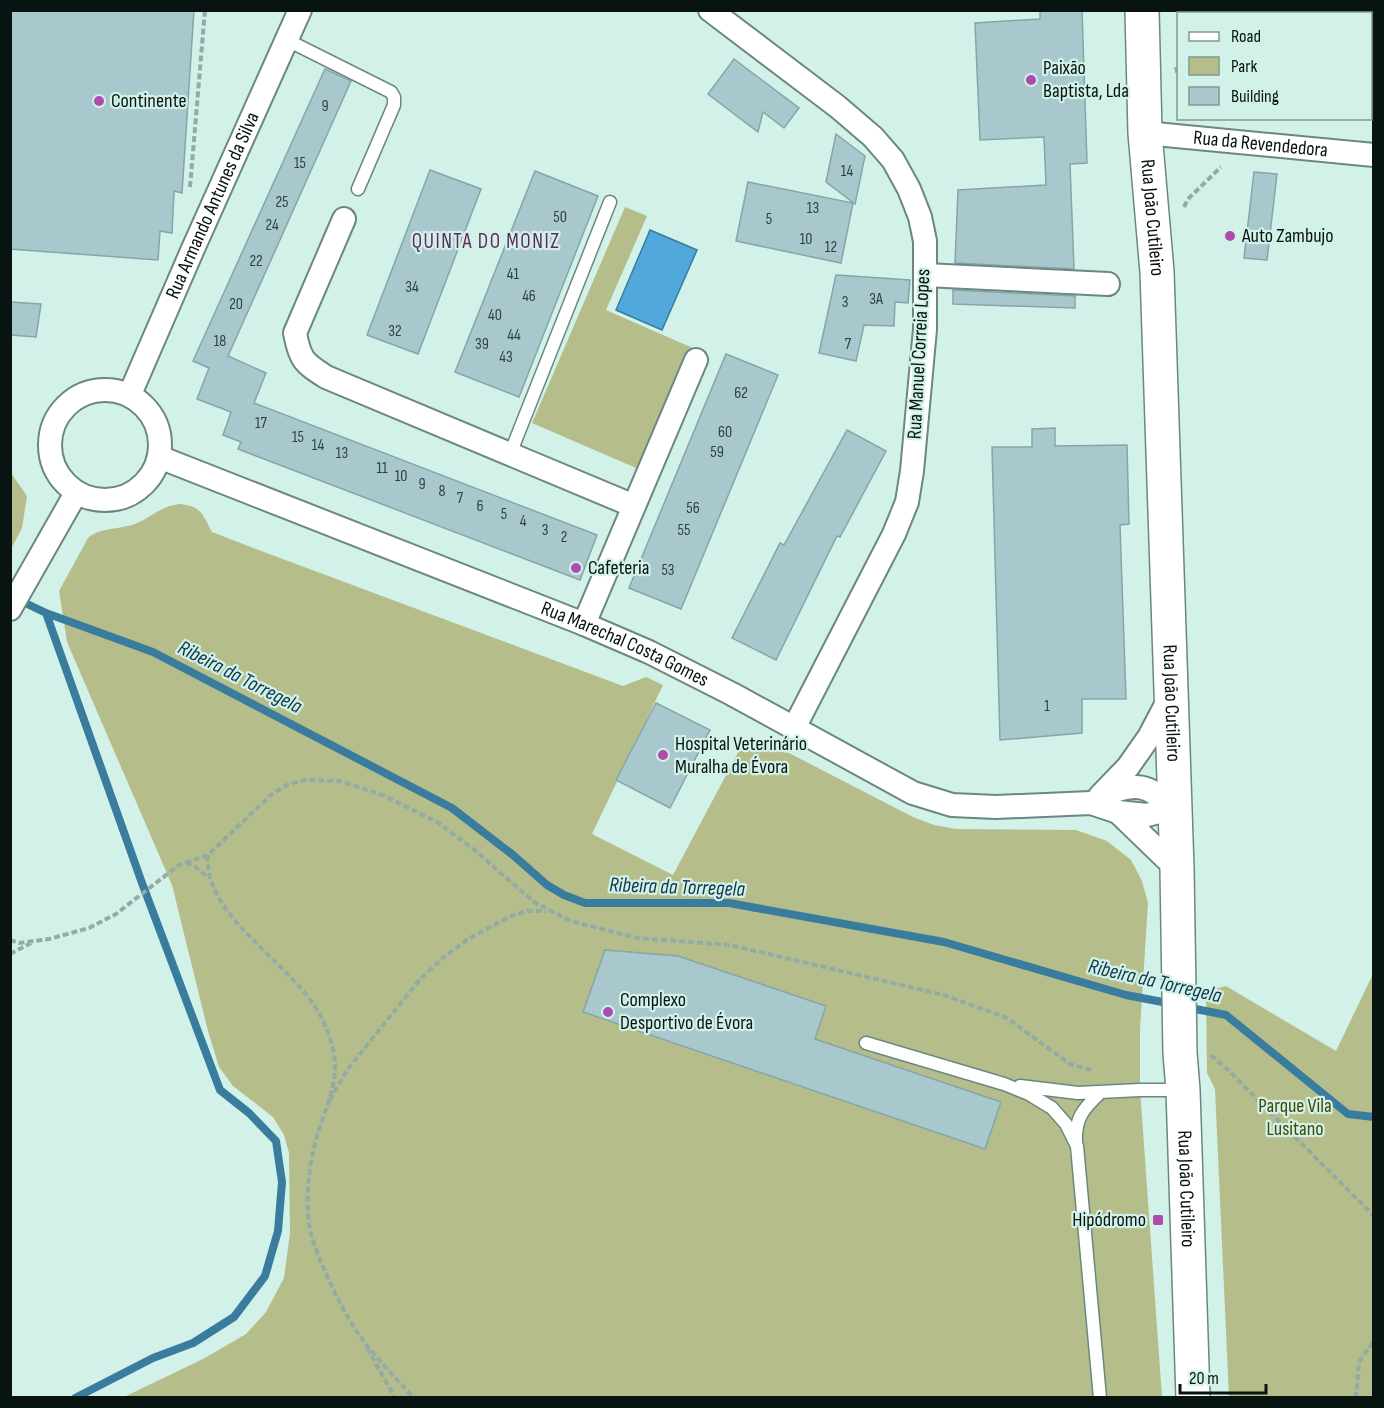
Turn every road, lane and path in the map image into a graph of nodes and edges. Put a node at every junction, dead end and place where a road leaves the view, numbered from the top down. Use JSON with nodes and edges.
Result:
{"nodes":[{"id":1,"x":205,"y":10,"type":"edge"},
{"id":2,"x":710,"y":10,"type":"edge"},
{"id":3,"x":1142,"y":10,"type":"edge"},
{"id":4,"x":294,"y":13,"type":"edge"},
{"id":5,"x":287,"y":40,"type":"junction"},
{"id":6,"x":1145,"y":134,"type":"junction"},
{"id":7,"x":1374,"y":155,"type":"edge"},
{"id":8,"x":358,"y":189,"type":"dead end"},
{"id":9,"x":190,"y":191,"type":"dead end"},
{"id":10,"x":610,"y":202,"type":"dead end"},
{"id":11,"x":344,"y":219,"type":"dead end"},
{"id":12,"x":925,"y":275,"type":"junction"},
{"id":13,"x":1108,"y":284,"type":"dead end"},
{"id":14,"x":696,"y":360,"type":"dead end"},
{"id":15,"x":130,"y":394,"type":"junction"},
{"id":16,"x":510,"y":454,"type":"junction"},
{"id":17,"x":159,"y":457,"type":"junction"},
{"id":18,"x":76,"y":493,"type":"junction"},
{"id":19,"x":633,"y":506,"type":"junction"},
{"id":20,"x":10,"y":609,"type":"edge"},
{"id":21,"x":584,"y":624,"type":"junction"},
{"id":22,"x":1171,"y":695,"type":"junction"},
{"id":23,"x":794,"y":728,"type":"junction"},
{"id":24,"x":1095,"y":799,"type":"junction"},
{"id":25,"x":1175,"y":808,"type":"junction"},
{"id":26,"x":1118,"y":812,"type":"junction"},
{"id":27,"x":208,"y":855,"type":"junction"},
{"id":28,"x":185,"y":863,"type":"junction"},
{"id":29,"x":1177,"y":869,"type":"junction"},
{"id":30,"x":211,"y":880,"type":"junction"},
{"id":31,"x":550,"y":912,"type":"junction"},
{"id":32,"x":10,"y":940,"type":"edge"},
{"id":33,"x":35,"y":941,"type":"junction"},
{"id":34,"x":10,"y":954,"type":"edge"},
{"id":35,"x":1180,"y":1038,"type":"junction"},
{"id":36,"x":866,"y":1043,"type":"dead end"},
{"id":37,"x":1004,"y":1084,"type":"junction"},
{"id":38,"x":1125,"y":1090,"type":"junction"},
{"id":39,"x":1184,"y":1090,"type":"junction"},
{"id":40,"x":1100,"y":1093,"type":"junction"},
{"id":41,"x":325,"y":1108,"type":"junction"},
{"id":42,"x":1077,"y":1146,"type":"junction"},
{"id":43,"x":1374,"y":1216,"type":"edge"},
{"id":44,"x":1374,"y":1341,"type":"edge"},
{"id":45,"x":363,"y":1342,"type":"junction"},
{"id":46,"x":395,"y":1398,"type":"edge"},
{"id":47,"x":414,"y":1398,"type":"edge"},
{"id":48,"x":1100,"y":1398,"type":"edge"},
{"id":49,"x":1193,"y":1398,"type":"edge"},
{"id":50,"x":1356,"y":1398,"type":"edge"}],
"edges":[{"from":1,"to":9,"type":"path"},
{"from":2,"to":12,"type":"street","name":"Rua Manuel Correia Lopes"},
{"from":3,"to":6,"type":"main road","name":"Rua João Cutileiro"},
{"from":4,"to":5,"type":"street","name":"Rua Armando Antunes da Silva"},
{"from":5,"to":8,"type":"lane"},
{"from":5,"to":15,"type":"street","name":"Rua Armando Antunes da Silva"},
{"from":6,"to":7,"type":"street","name":"Rua da Revendedora"},
{"from":6,"to":22,"type":"main road","name":"Rua João Cutileiro"},
{"from":10,"to":16,"type":"lane"},
{"from":11,"to":16,"type":"street"},
{"from":12,"to":13,"type":"street"},
{"from":12,"to":23,"type":"street","name":"Rua Manuel Correia Lopes"},
{"from":14,"to":19,"type":"street"},
{"from":15,"to":17,"type":"street"},
{"from":15,"to":18,"type":"street"},
{"from":16,"to":19,"type":"street"},
{"from":17,"to":18,"type":"street"},
{"from":17,"to":21,"type":"street","name":"Rua Marechal Costa Gomes"},
{"from":18,"to":20,"type":"street"},
{"from":19,"to":21,"type":"street"},
{"from":21,"to":23,"type":"street","name":"Rua Marechal Costa Gomes"},
{"from":22,"to":24,"type":"street"},
{"from":22,"to":25,"type":"main road","name":"Rua João Cutileiro"},
{"from":23,"to":24,"type":"street","name":"Rua Marechal Costa Gomes"},
{"from":24,"to":25,"type":"street"},
{"from":24,"to":26,"type":"street"},
{"from":25,"to":26,"type":"street"},
{"from":25,"to":29,"type":"main road","name":"Rua João Cutileiro"},
{"from":26,"to":29,"type":"street"},
{"from":27,"to":28,"type":"path"},
{"from":27,"to":30,"type":"path"},
{"from":27,"to":31,"type":"path"},
{"from":28,"to":30,"type":"path"},
{"from":28,"to":33,"type":"path"},
{"from":29,"to":35,"type":"main road","name":"Rua João Cutileiro"},
{"from":30,"to":41,"type":"path"},
{"from":31,"to":38,"type":"path"},
{"from":31,"to":41,"type":"path"},
{"from":32,"to":33,"type":"path"},
{"from":33,"to":34,"type":"path"},
{"from":35,"to":39,"type":"main road","name":"Rua João Cutileiro"},
{"from":35,"to":43,"type":"path"},
{"from":36,"to":37,"type":"lane"},
{"from":37,"to":40,"type":"lane"},
{"from":37,"to":42,"type":"lane"},
{"from":38,"to":39,"type":"lane"},
{"from":38,"to":40,"type":"lane"},
{"from":39,"to":49,"type":"main road","name":"Rua João Cutileiro"},
{"from":40,"to":42,"type":"lane"},
{"from":41,"to":45,"type":"path"},
{"from":42,"to":48,"type":"lane"},
{"from":44,"to":50,"type":"path"},
{"from":45,"to":46,"type":"path"},
{"from":45,"to":47,"type":"path"}]}
